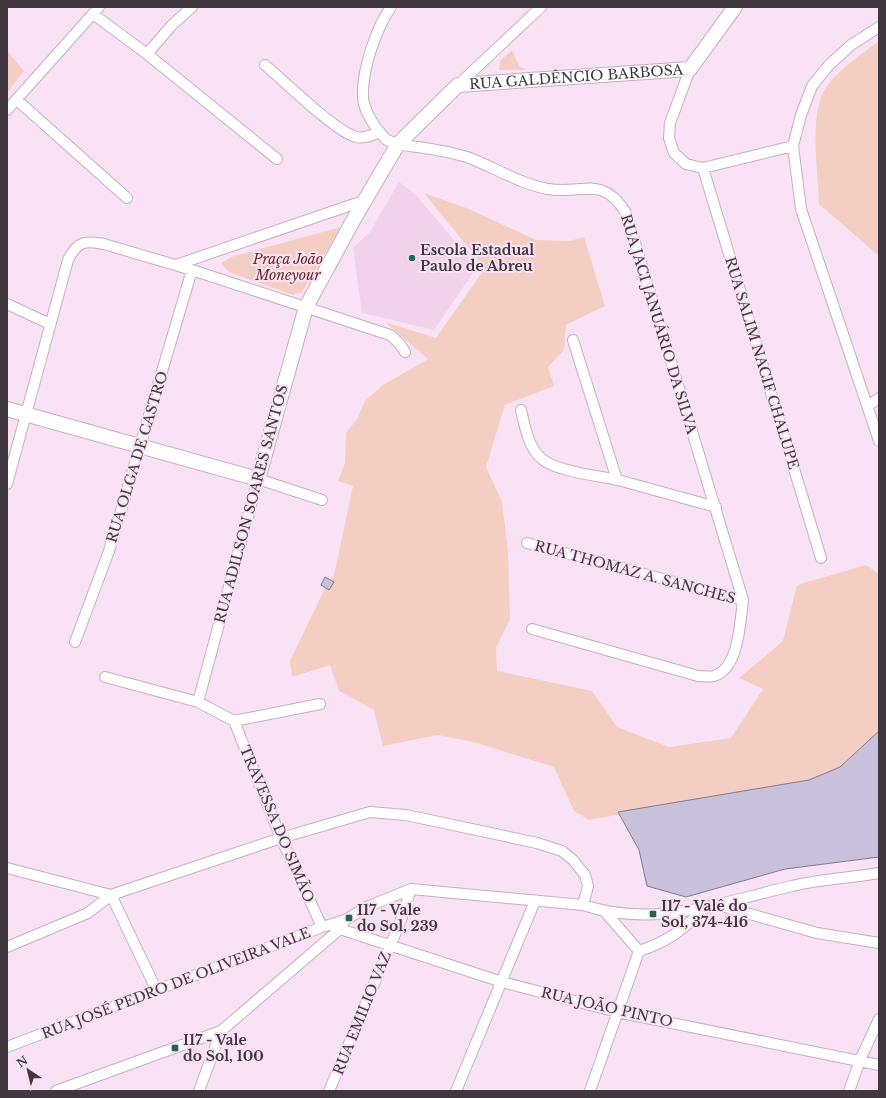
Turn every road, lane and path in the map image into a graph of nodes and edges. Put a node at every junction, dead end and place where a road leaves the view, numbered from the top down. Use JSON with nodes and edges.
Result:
{"nodes":[{"id":1,"x":192,"y":7,"type":"edge"},
{"id":2,"x":391,"y":7,"type":"edge"},
{"id":3,"x":541,"y":7,"type":"edge"},
{"id":4,"x":735,"y":7,"type":"edge"},
{"id":5,"x":96,"y":10,"type":"edge"},
{"id":6,"x":879,"y":27,"type":"edge"},
{"id":7,"x":147,"y":54,"type":"junction"},
{"id":8,"x":265,"y":65,"type":"dead end"},
{"id":9,"x":690,"y":69,"type":"junction"},
{"id":10,"x":458,"y":85,"type":"junction"},
{"id":11,"x":17,"y":100,"type":"junction"},
{"id":12,"x":7,"y":110,"type":"edge"},
{"id":13,"x":380,"y":132,"type":"junction"},
{"id":14,"x":398,"y":144,"type":"junction"},
{"id":15,"x":793,"y":146,"type":"junction"},
{"id":16,"x":277,"y":159,"type":"dead end"},
{"id":17,"x":703,"y":168,"type":"junction"},
{"id":18,"x":127,"y":198,"type":"dead end"},
{"id":19,"x":366,"y":200,"type":"junction"},
{"id":20,"x":176,"y":265,"type":"junction"},
{"id":21,"x":192,"y":270,"type":"junction"},
{"id":22,"x":7,"y":304,"type":"edge"},
{"id":23,"x":306,"y":307,"type":"junction"},
{"id":24,"x":50,"y":324,"type":"junction"},
{"id":25,"x":573,"y":340,"type":"dead end"},
{"id":26,"x":405,"y":352,"type":"dead end"},
{"id":27,"x":879,"y":398,"type":"edge"},
{"id":28,"x":868,"y":406,"type":"junction"},
{"id":29,"x":7,"y":409,"type":"edge"},
{"id":30,"x":521,"y":410,"type":"dead end"},
{"id":31,"x":26,"y":414,"type":"junction"},
{"id":32,"x":879,"y":441,"type":"edge"},
{"id":33,"x":141,"y":447,"type":"junction"},
{"id":34,"x":258,"y":479,"type":"junction"},
{"id":35,"x":617,"y":480,"type":"junction"},
{"id":36,"x":7,"y":484,"type":"edge"},
{"id":37,"x":322,"y":500,"type":"dead end"},
{"id":38,"x":716,"y":507,"type":"junction"},
{"id":39,"x":527,"y":543,"type":"dead end"},
{"id":40,"x":821,"y":558,"type":"dead end"},
{"id":41,"x":743,"y":600,"type":"junction"},
{"id":42,"x":532,"y":629,"type":"dead end"},
{"id":43,"x":75,"y":642,"type":"dead end"},
{"id":44,"x":105,"y":677,"type":"dead end"},
{"id":45,"x":198,"y":702,"type":"junction"},
{"id":46,"x":320,"y":704,"type":"dead end"},
{"id":47,"x":234,"y":721,"type":"junction"},
{"id":48,"x":281,"y":838,"type":"junction"},
{"id":49,"x":7,"y":868,"type":"edge"},
{"id":50,"x":879,"y":874,"type":"edge"},
{"id":51,"x":411,"y":889,"type":"junction"},
{"id":52,"x":111,"y":895,"type":"junction"},
{"id":53,"x":535,"y":900,"type":"junction"},
{"id":54,"x":584,"y":905,"type":"junction"},
{"id":55,"x":718,"y":905,"type":"junction"},
{"id":56,"x":704,"y":909,"type":"junction"},
{"id":57,"x":604,"y":912,"type":"junction"},
{"id":58,"x":345,"y":920,"type":"junction"},
{"id":59,"x":322,"y":927,"type":"junction"},
{"id":60,"x":340,"y":929,"type":"junction"},
{"id":61,"x":879,"y":943,"type":"edge"},
{"id":62,"x":389,"y":946,"type":"junction"},
{"id":63,"x":7,"y":947,"type":"edge"},
{"id":64,"x":639,"y":951,"type":"junction"},
{"id":65,"x":502,"y":982,"type":"junction"},
{"id":66,"x":156,"y":989,"type":"junction"},
{"id":67,"x":617,"y":1012,"type":"junction"},
{"id":68,"x":879,"y":1019,"type":"edge"},
{"id":69,"x":221,"y":1031,"type":"junction"},
{"id":70,"x":7,"y":1047,"type":"edge"},
{"id":71,"x":860,"y":1060,"type":"junction"},
{"id":72,"x":879,"y":1065,"type":"edge"},
{"id":73,"x":56,"y":1091,"type":"edge"},
{"id":74,"x":199,"y":1091,"type":"edge"},
{"id":75,"x":329,"y":1091,"type":"edge"},
{"id":76,"x":456,"y":1091,"type":"edge"},
{"id":77,"x":590,"y":1091,"type":"edge"},
{"id":78,"x":849,"y":1091,"type":"edge"}],
"edges":[{"from":1,"to":7,"type":"street"},
{"from":2,"to":13,"type":"street"},
{"from":3,"to":10,"type":"street"},
{"from":4,"to":9,"type":"street","name":"RUA GALDÊNCIO BARBOSA"},
{"from":5,"to":7,"type":"street"},
{"from":5,"to":11,"type":"street"},
{"from":6,"to":15,"type":"street"},
{"from":7,"to":16,"type":"street"},
{"from":8,"to":13,"type":"street"},
{"from":9,"to":10,"type":"street","name":"RUA GALDÊNCIO BARBOSA"},
{"from":9,"to":17,"type":"street"},
{"from":10,"to":14,"type":"street","name":"RUA ADILSON SOARES SANTOS"},
{"from":11,"to":12,"type":"street"},
{"from":11,"to":18,"type":"street"},
{"from":13,"to":14,"type":"street"},
{"from":14,"to":19,"type":"street","name":"RUA ADILSON SOARES SANTOS"},
{"from":14,"to":38,"type":"street","name":"RUA JACI JANUÁRIO DA SILVA"},
{"from":15,"to":17,"type":"street"},
{"from":15,"to":28,"type":"street"},
{"from":17,"to":40,"type":"street","name":"RUA SALIM NACIF CHALUPE"},
{"from":19,"to":20,"type":"street"},
{"from":19,"to":23,"type":"street","name":"RUA ADILSON SOARES SANTOS"},
{"from":20,"to":21,"type":"street"},
{"from":20,"to":24,"type":"street"},
{"from":21,"to":23,"type":"street"},
{"from":21,"to":33,"type":"street","name":"RUA OLGA DE CASTRO"},
{"from":22,"to":24,"type":"street"},
{"from":23,"to":26,"type":"street"},
{"from":23,"to":34,"type":"street","name":"RUA ADILSON SOARES SANTOS"},
{"from":24,"to":31,"type":"street"},
{"from":25,"to":35,"type":"street"},
{"from":27,"to":28,"type":"street"},
{"from":28,"to":32,"type":"street"},
{"from":29,"to":31,"type":"street"},
{"from":30,"to":35,"type":"street"},
{"from":31,"to":33,"type":"street"},
{"from":31,"to":36,"type":"street"},
{"from":33,"to":34,"type":"street"},
{"from":33,"to":43,"type":"street","name":"RUA OLGA DE CASTRO"},
{"from":34,"to":37,"type":"street"},
{"from":34,"to":45,"type":"street","name":"RUA ADILSON SOARES SANTOS"},
{"from":35,"to":38,"type":"street"},
{"from":38,"to":41,"type":"street","name":"RUA JACI JANUÁRIO DA SILVA"},
{"from":39,"to":41,"type":"street","name":"RUA THOMAZ A. SANCHES"},
{"from":41,"to":42,"type":"street"},
{"from":44,"to":45,"type":"street"},
{"from":45,"to":47,"type":"street"},
{"from":46,"to":47,"type":"street"},
{"from":47,"to":48,"type":"street","name":"TRAVESSA DO SIMÃO"},
{"from":48,"to":52,"type":"street"},
{"from":48,"to":54,"type":"street"},
{"from":48,"to":59,"type":"street","name":"TRAVESSA DO SIMÃO"},
{"from":49,"to":52,"type":"street"},
{"from":50,"to":55,"type":"street"},
{"from":51,"to":53,"type":"street"},
{"from":51,"to":58,"type":"street","name":"RUA JOSÉ PEDRO DE OLIVEIRA VALE"},
{"from":51,"to":62,"type":"street","name":"RUA EMILIO VAZ"},
{"from":52,"to":63,"type":"street"},
{"from":52,"to":66,"type":"street"},
{"from":53,"to":54,"type":"street"},
{"from":53,"to":65,"type":"street"},
{"from":54,"to":57,"type":"street"},
{"from":55,"to":56,"type":"street"},
{"from":55,"to":61,"type":"street"},
{"from":56,"to":57,"type":"street"},
{"from":56,"to":64,"type":"street"},
{"from":57,"to":64,"type":"street"},
{"from":58,"to":59,"type":"street","name":"RUA JOSÉ PEDRO DE OLIVEIRA VALE"},
{"from":58,"to":60,"type":"street"},
{"from":59,"to":66,"type":"street","name":"RUA JOSÉ PEDRO DE OLIVEIRA VALE"},
{"from":60,"to":62,"type":"street","name":"RUA JOÃO PINTO"},
{"from":60,"to":69,"type":"street"},
{"from":62,"to":65,"type":"street","name":"RUA JOÃO PINTO"},
{"from":62,"to":75,"type":"street","name":"RUA EMILIO VAZ"},
{"from":64,"to":67,"type":"street"},
{"from":65,"to":67,"type":"street","name":"RUA JOÃO PINTO"},
{"from":65,"to":76,"type":"street"},
{"from":66,"to":70,"type":"street","name":"RUA JOSÉ PEDRO DE OLIVEIRA VALE"},
{"from":67,"to":71,"type":"street","name":"RUA JOÃO PINTO"},
{"from":67,"to":77,"type":"street"},
{"from":68,"to":71,"type":"street"},
{"from":69,"to":73,"type":"street"},
{"from":69,"to":74,"type":"street"},
{"from":71,"to":72,"type":"street","name":"RUA JOÃO PINTO"},
{"from":71,"to":78,"type":"street"}]}
